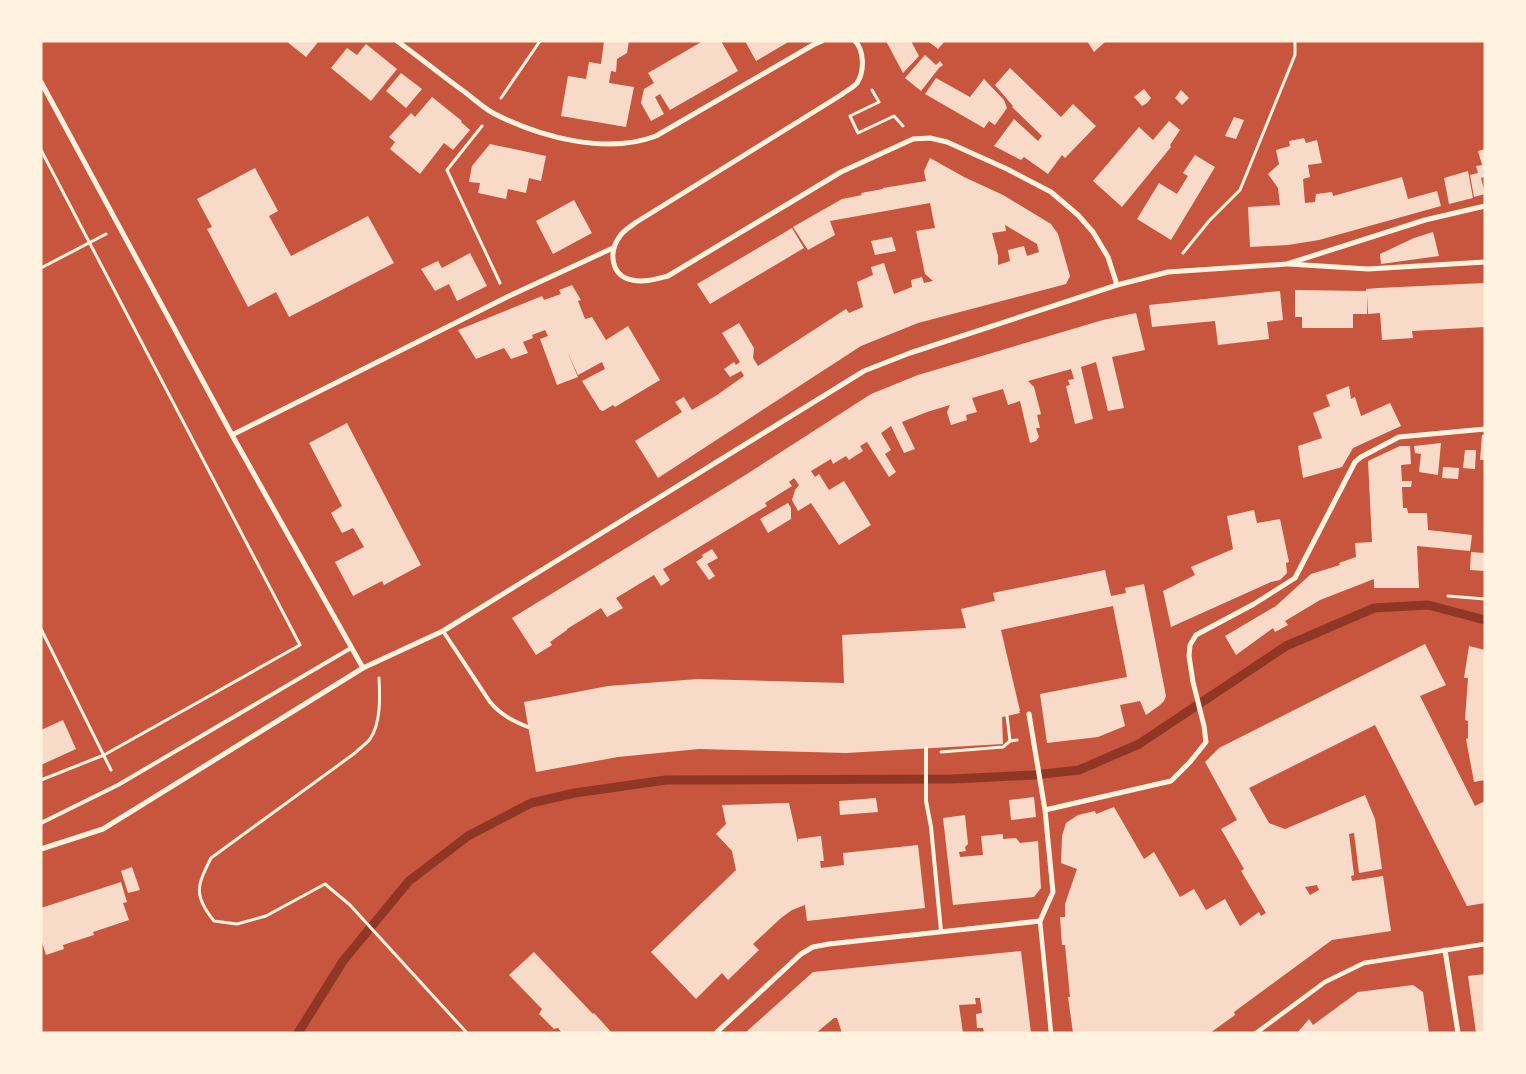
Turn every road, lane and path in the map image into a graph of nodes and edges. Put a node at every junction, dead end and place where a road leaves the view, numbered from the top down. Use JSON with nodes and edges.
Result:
{"nodes":[{"id":1,"x":397,"y":41,"type":"edge"},
{"id":2,"x":540,"y":41,"type":"edge"},
{"id":3,"x":822,"y":41,"type":"edge"},
{"id":4,"x":856,"y":41,"type":"edge"},
{"id":5,"x":1295,"y":41,"type":"edge"},
{"id":6,"x":861,"y":72,"type":"junction"},
{"id":7,"x":41,"y":82,"type":"edge"},
{"id":8,"x":492,"y":112,"type":"junction"},
{"id":9,"x":914,"y":139,"type":"junction"},
{"id":10,"x":41,"y":150,"type":"edge"},
{"id":11,"x":1485,"y":206,"type":"edge"},
{"id":12,"x":90,"y":242,"type":"junction"},
{"id":13,"x":613,"y":248,"type":"junction"},
{"id":14,"x":1485,"y":262,"type":"edge"},
{"id":15,"x":1286,"y":264,"type":"junction"},
{"id":16,"x":41,"y":268,"type":"edge"},
{"id":17,"x":1168,"y":272,"type":"junction"},
{"id":18,"x":1117,"y":286,"type":"junction"},
{"id":19,"x":507,"y":297,"type":"junction"},
{"id":20,"x":1485,"y":428,"type":"edge"},
{"id":21,"x":232,"y":435,"type":"junction"},
{"id":22,"x":1448,"y":596,"type":"dead end"},
{"id":23,"x":1485,"y":599,"type":"edge"},
{"id":24,"x":41,"y":628,"type":"edge"},
{"id":25,"x":443,"y":630,"type":"junction"},
{"id":26,"x":351,"y":648,"type":"junction"},
{"id":27,"x":375,"y":662,"type":"junction"},
{"id":28,"x":363,"y":668,"type":"junction"},
{"id":29,"x":1029,"y":714,"type":"dead end"},
{"id":30,"x":528,"y":727,"type":"dead end"},
{"id":31,"x":1010,"y":741,"type":"dead end"},
{"id":32,"x":926,"y":751,"type":"joint"},
{"id":33,"x":104,"y":755,"type":"junction"},
{"id":34,"x":41,"y":780,"type":"edge"},
{"id":35,"x":118,"y":785,"type":"junction"},
{"id":36,"x":1045,"y":810,"type":"junction"},
{"id":37,"x":41,"y":822,"type":"edge"},
{"id":38,"x":41,"y":849,"type":"edge"},
{"id":39,"x":1040,"y":921,"type":"junction"},
{"id":40,"x":941,"y":931,"type":"junction"},
{"id":41,"x":1485,"y":944,"type":"edge"},
{"id":42,"x":1445,"y":950,"type":"junction"},
{"id":43,"x":467,"y":1033,"type":"edge"},
{"id":44,"x":716,"y":1033,"type":"edge"},
{"id":45,"x":1051,"y":1033,"type":"edge"},
{"id":46,"x":1256,"y":1033,"type":"edge"},
{"id":47,"x":1458,"y":1033,"type":"edge"}],
"edges":[{"from":1,"to":8,"type":"street"},
{"from":2,"to":8,"type":"path"},
{"from":3,"to":8,"type":"street"},
{"from":4,"to":6,"type":"street"},
{"from":5,"to":17,"type":"path"},
{"from":6,"to":9,"type":"path"},
{"from":6,"to":13,"type":"street"},
{"from":7,"to":21,"type":"street"},
{"from":8,"to":19,"type":"path"},
{"from":9,"to":13,"type":"street"},
{"from":9,"to":18,"type":"street"},
{"from":10,"to":12,"type":"path"},
{"from":11,"to":15,"type":"street"},
{"from":12,"to":16,"type":"path"},
{"from":12,"to":33,"type":"path"},
{"from":13,"to":19,"type":"street"},
{"from":14,"to":15,"type":"street"},
{"from":15,"to":17,"type":"street"},
{"from":17,"to":18,"type":"street"},
{"from":18,"to":25,"type":"street"},
{"from":19,"to":21,"type":"street"},
{"from":20,"to":36,"type":"street"},
{"from":21,"to":26,"type":"street"},
{"from":22,"to":23,"type":"path"},
{"from":24,"to":33,"type":"path"},
{"from":25,"to":27,"type":"street"},
{"from":25,"to":30,"type":"lane"},
{"from":26,"to":28,"type":"street"},
{"from":26,"to":35,"type":"lane"},
{"from":27,"to":28,"type":"street"},
{"from":27,"to":43,"type":"path"},
{"from":28,"to":38,"type":"street"},
{"from":29,"to":36,"type":"street"},
{"from":31,"to":32,"type":"path"},
{"from":32,"to":40,"type":"lane"},
{"from":33,"to":34,"type":"path"},
{"from":33,"to":35,"type":"path"},
{"from":35,"to":37,"type":"lane"},
{"from":36,"to":39,"type":"street"},
{"from":39,"to":40,"type":"street"},
{"from":39,"to":45,"type":"street"},
{"from":40,"to":44,"type":"street"},
{"from":41,"to":42,"type":"street"},
{"from":42,"to":46,"type":"street"},
{"from":42,"to":47,"type":"street"}]}
